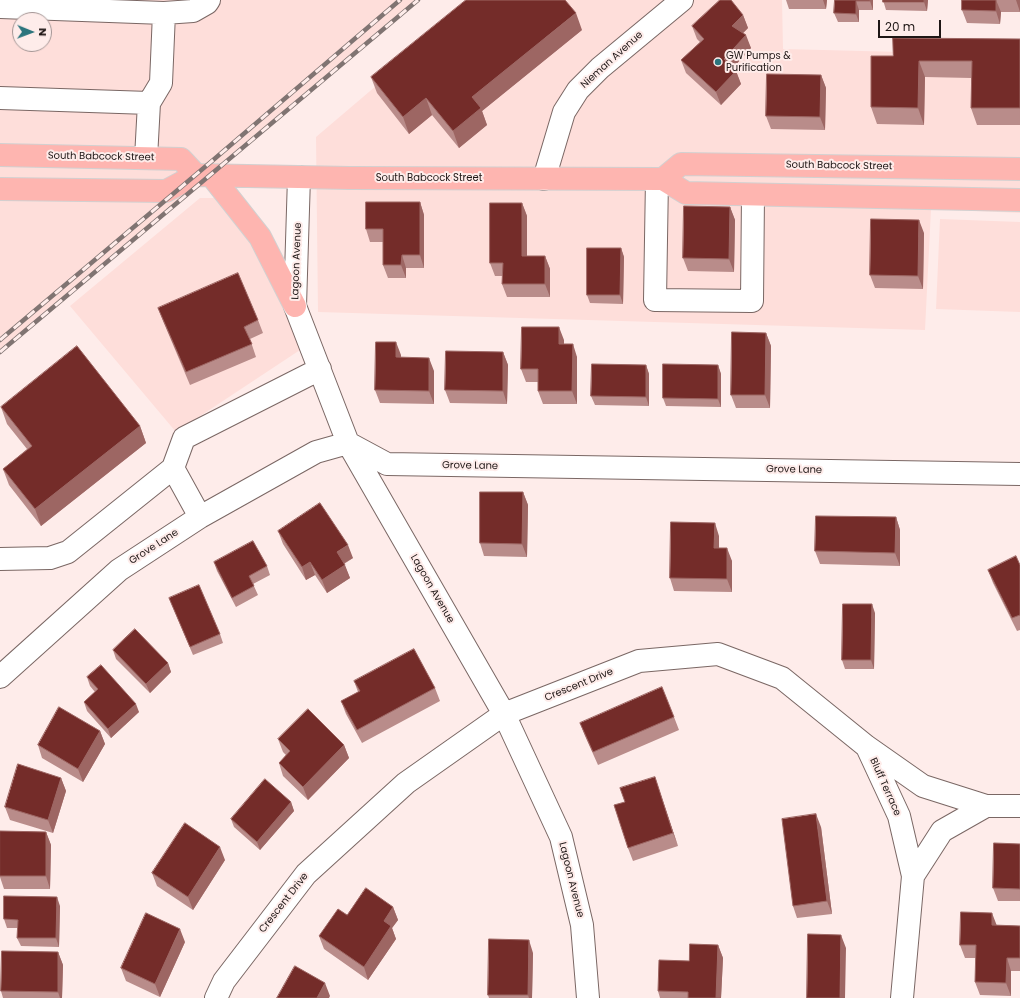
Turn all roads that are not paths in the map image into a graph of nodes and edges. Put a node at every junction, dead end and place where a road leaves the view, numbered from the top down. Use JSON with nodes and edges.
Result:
{"nodes":[{"id":1,"x":209,"y":0,"type":"edge"},
{"id":2,"x":682,"y":0,"type":"edge"},
{"id":3,"x":0,"y":6,"type":"edge"},
{"id":4,"x":164,"y":13,"type":"junction"},
{"id":5,"x":0,"y":98,"type":"edge"},
{"id":6,"x":148,"y":103,"type":"junction"},
{"id":7,"x":0,"y":155,"type":"edge"},
{"id":8,"x":146,"y":158,"type":"junction"},
{"id":9,"x":1020,"y":169,"type":"edge"},
{"id":10,"x":204,"y":175,"type":"junction"},
{"id":11,"x":299,"y":177,"type":"junction"},
{"id":12,"x":544,"y":179,"type":"junction"},
{"id":13,"x":660,"y":179,"type":"junction"},
{"id":14,"x":0,"y":189,"type":"edge"},
{"id":15,"x":753,"y":195,"type":"junction"},
{"id":16,"x":1020,"y":200,"type":"edge"},
{"id":17,"x":295,"y":306,"type":"junction"},
{"id":18,"x":320,"y":369,"type":"junction"},
{"id":19,"x":348,"y":443,"type":"junction"},
{"id":20,"x":173,"y":468,"type":"junction"},
{"id":21,"x":1020,"y":474,"type":"edge"},
{"id":22,"x":200,"y":517,"type":"junction"},
{"id":23,"x":0,"y":559,"type":"edge"},
{"id":24,"x":0,"y":677,"type":"edge"},
{"id":25,"x":504,"y":714,"type":"junction"},
{"id":26,"x":866,"y":746,"type":"junction"},
{"id":27,"x":986,"y":806,"type":"junction"},
{"id":28,"x":1020,"y":806,"type":"edge"},
{"id":29,"x":913,"y":876,"type":"junction"},
{"id":30,"x":216,"y":998,"type":"edge"},
{"id":31,"x":588,"y":998,"type":"edge"},
{"id":32,"x":902,"y":998,"type":"edge"}],
"edges":[{"from":1,"to":4,"type":"street"},
{"from":2,"to":12,"type":"street","name":"Nieman Avenue"},
{"from":3,"to":4,"type":"street"},
{"from":4,"to":6,"type":"street"},
{"from":5,"to":6,"type":"street"},
{"from":6,"to":8,"type":"street"},
{"from":7,"to":8,"type":"main road","name":"South Babcock Street"},
{"from":8,"to":10,"type":"main road","name":"South Babcock Street"},
{"from":9,"to":13,"type":"main road","name":"South Babcock Street"},
{"from":10,"to":11,"type":"main road","name":"South Babcock Street"},
{"from":10,"to":14,"type":"main road","name":"South Babcock Street"},
{"from":10,"to":17,"type":"main road"},
{"from":11,"to":12,"type":"main road","name":"South Babcock Street"},
{"from":11,"to":17,"type":"street","name":"Lagoon Avenue"},
{"from":12,"to":13,"type":"main road","name":"South Babcock Street"},
{"from":13,"to":15,"type":"main road"},
{"from":13,"to":15,"type":"street"},
{"from":15,"to":16,"type":"main road"},
{"from":17,"to":18,"type":"street","name":"Lagoon Avenue"},
{"from":18,"to":19,"type":"street","name":"Lagoon Avenue"},
{"from":18,"to":20,"type":"street"},
{"from":19,"to":21,"type":"street","name":"Grove Lane"},
{"from":19,"to":22,"type":"street","name":"Grove Lane"},
{"from":19,"to":25,"type":"street","name":"Lagoon Avenue"},
{"from":20,"to":22,"type":"street"},
{"from":20,"to":23,"type":"street"},
{"from":22,"to":24,"type":"street","name":"Grove Lane"},
{"from":25,"to":26,"type":"street","name":"Crescent Drive"},
{"from":25,"to":30,"type":"street","name":"Crescent Drive"},
{"from":25,"to":31,"type":"street","name":"Lagoon Avenue"},
{"from":26,"to":27,"type":"street","name":"Crescent Drive"},
{"from":26,"to":29,"type":"street","name":"Bluff Terrace"},
{"from":27,"to":28,"type":"street","name":"Crescent Drive"},
{"from":27,"to":29,"type":"street","name":"Bluff Terrace"},
{"from":29,"to":32,"type":"street","name":"Bluff Terrace"}]}
